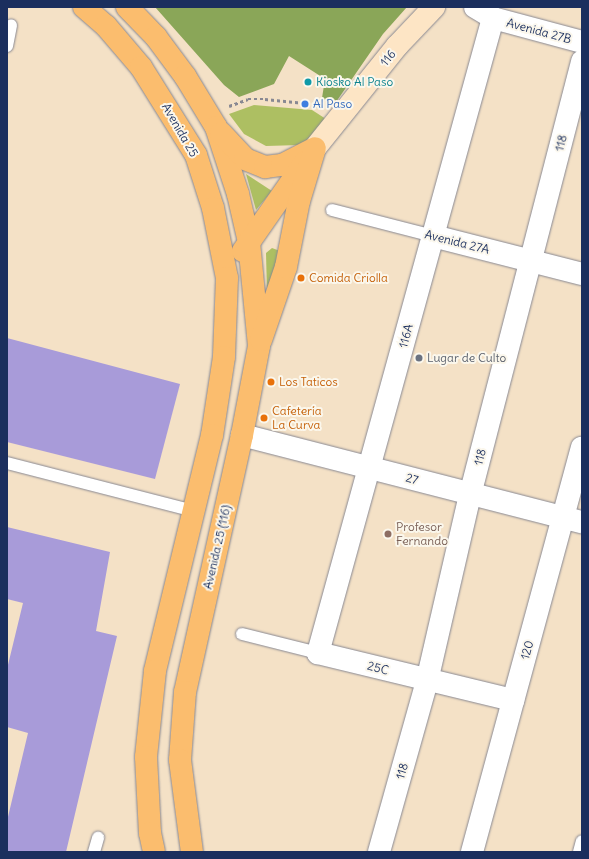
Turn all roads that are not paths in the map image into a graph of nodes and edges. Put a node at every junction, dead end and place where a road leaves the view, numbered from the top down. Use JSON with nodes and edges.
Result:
{"nodes":[{"id":1,"x":84,"y":7,"type":"edge"},
{"id":2,"x":126,"y":7,"type":"edge"},
{"id":3,"x":434,"y":7,"type":"edge"},
{"id":4,"x":484,"y":13,"type":"edge"},
{"id":5,"x":12,"y":25,"type":"dead end"},
{"id":6,"x":582,"y":42,"type":"edge"},
{"id":7,"x":7,"y":46,"type":"edge"},
{"id":8,"x":582,"y":61,"type":"edge"},
{"id":9,"x":212,"y":120,"type":"junction"},
{"id":10,"x":315,"y":148,"type":"junction"},
{"id":11,"x":332,"y":210,"type":"dead end"},
{"id":12,"x":255,"y":234,"type":"junction"},
{"id":13,"x":433,"y":236,"type":"junction"},
{"id":14,"x":290,"y":247,"type":"junction"},
{"id":15,"x":530,"y":261,"type":"junction"},
{"id":16,"x":582,"y":274,"type":"edge"},
{"id":17,"x":227,"y":278,"type":"junction"},
{"id":18,"x":259,"y":346,"type":"junction"},
{"id":19,"x":242,"y":435,"type":"junction"},
{"id":20,"x":582,"y":448,"type":"edge"},
{"id":21,"x":7,"y":463,"type":"edge"},
{"id":22,"x":370,"y":468,"type":"junction"},
{"id":23,"x":470,"y":495,"type":"junction"},
{"id":24,"x":194,"y":510,"type":"junction"},
{"id":25,"x":573,"y":520,"type":"edge"},
{"id":26,"x":242,"y":634,"type":"dead end"},
{"id":27,"x":318,"y":652,"type":"junction"},
{"id":28,"x":427,"y":681,"type":"junction"},
{"id":29,"x":513,"y":700,"type":"junction"},
{"id":30,"x":98,"y":838,"type":"dead end"},
{"id":31,"x":582,"y":841,"type":"edge"},
{"id":32,"x":150,"y":846,"type":"edge"},
{"id":33,"x":94,"y":852,"type":"edge"},
{"id":34,"x":192,"y":852,"type":"edge"},
{"id":35,"x":379,"y":852,"type":"edge"},
{"id":36,"x":472,"y":852,"type":"edge"},
{"id":37,"x":579,"y":852,"type":"edge"}],
"edges":[{"from":1,"to":17,"type":"main road","name":"Avenida 25"},
{"from":2,"to":9,"type":"main road"},
{"from":3,"to":10,"type":"street","name":"116"},
{"from":4,"to":6,"type":"street","name":"Avenida 27B"},
{"from":4,"to":13,"type":"street","name":"116A"},
{"from":5,"to":7,"type":"lane"},
{"from":8,"to":15,"type":"street","name":"118"},
{"from":9,"to":10,"type":"main road"},
{"from":9,"to":12,"type":"main road"},
{"from":10,"to":12,"type":"main road"},
{"from":10,"to":14,"type":"main road"},
{"from":11,"to":13,"type":"lane","name":"Avenida 27A"},
{"from":12,"to":14,"type":"main road"},
{"from":12,"to":17,"type":"main road"},
{"from":12,"to":18,"type":"main road","name":"Avenida 25 (116)"},
{"from":13,"to":15,"type":"street","name":"Avenida 27A"},
{"from":13,"to":22,"type":"street","name":"116A"},
{"from":14,"to":18,"type":"main road"},
{"from":15,"to":16,"type":"street","name":"Avenida 27A"},
{"from":15,"to":23,"type":"street","name":"118"},
{"from":17,"to":24,"type":"main road"},
{"from":18,"to":19,"type":"main road","name":"Avenida 25 (116)"},
{"from":19,"to":22,"type":"street","name":"27"},
{"from":19,"to":34,"type":"main road","name":"Avenida 25 (116)"},
{"from":20,"to":25,"type":"street","name":"120"},
{"from":21,"to":24,"type":"lane"},
{"from":22,"to":23,"type":"street","name":"27"},
{"from":22,"to":27,"type":"street","name":"116A"},
{"from":23,"to":25,"type":"street","name":"27"},
{"from":23,"to":28,"type":"street","name":"118"},
{"from":24,"to":32,"type":"main road"},
{"from":25,"to":29,"type":"street","name":"120"},
{"from":26,"to":27,"type":"lane","name":"25C"},
{"from":27,"to":28,"type":"street","name":"25C"},
{"from":28,"to":29,"type":"street","name":"25C"},
{"from":28,"to":35,"type":"street","name":"118"},
{"from":29,"to":36,"type":"street","name":"120"},
{"from":30,"to":33,"type":"lane"},
{"from":31,"to":37,"type":"lane"}]}
